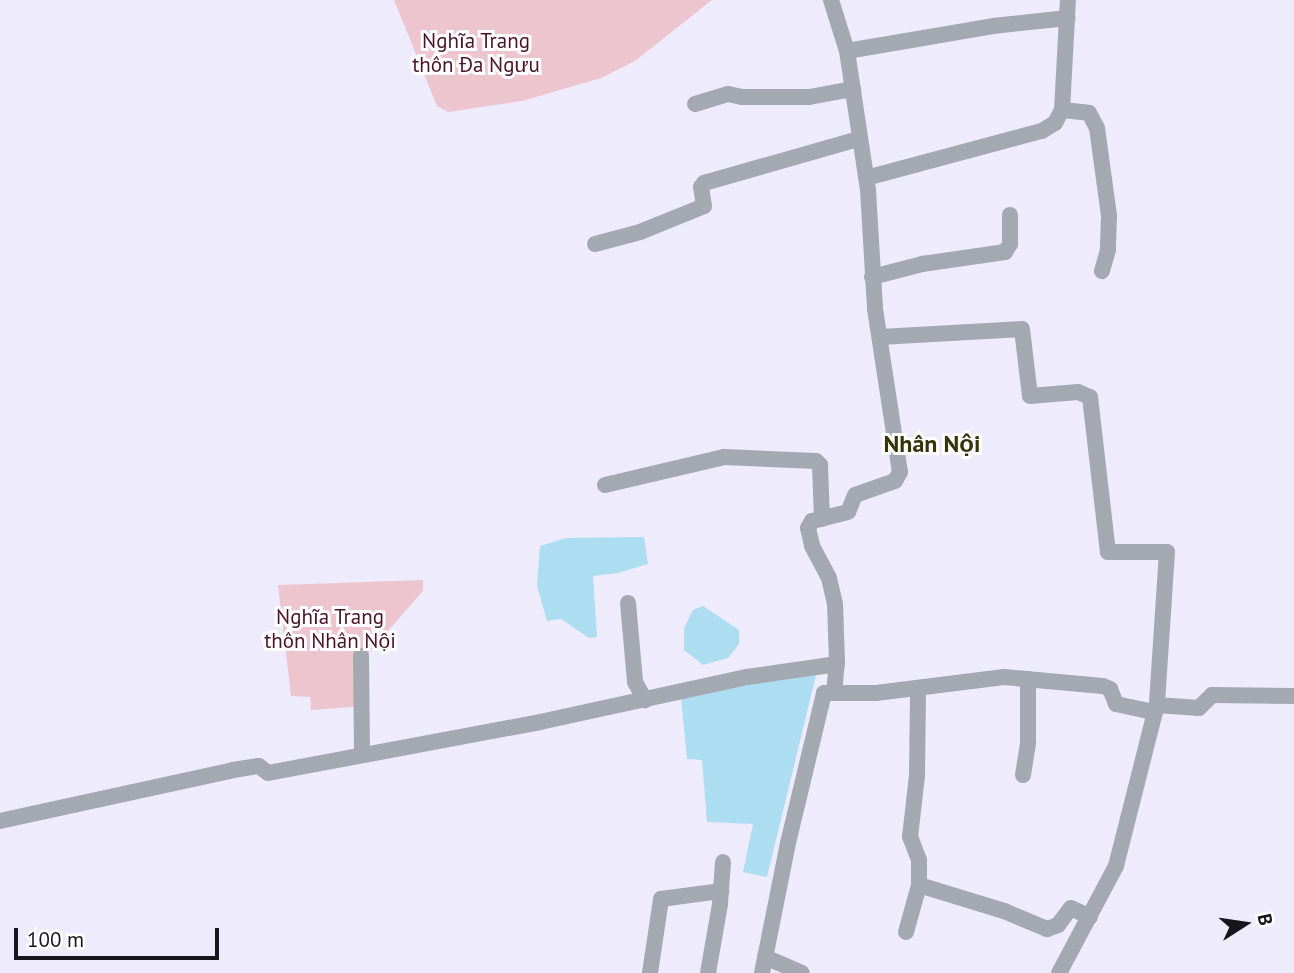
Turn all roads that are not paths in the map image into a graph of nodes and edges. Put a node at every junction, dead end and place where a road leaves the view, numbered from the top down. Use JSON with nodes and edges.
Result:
{"nodes":[{"id":1,"x":831,"y":0,"type":"edge"},
{"id":2,"x":1068,"y":0,"type":"edge"},
{"id":3,"x":1068,"y":18,"type":"junction"},
{"id":4,"x":847,"y":51,"type":"junction"},
{"id":5,"x":853,"y":89,"type":"junction"},
{"id":6,"x":695,"y":104,"type":"dead end"},
{"id":7,"x":1062,"y":110,"type":"junction"},
{"id":8,"x":859,"y":139,"type":"junction"},
{"id":9,"x":866,"y":178,"type":"junction"},
{"id":10,"x":1010,"y":215,"type":"dead end"},
{"id":11,"x":595,"y":244,"type":"dead end"},
{"id":12,"x":1102,"y":271,"type":"dead end"},
{"id":13,"x":872,"y":277,"type":"junction"},
{"id":14,"x":880,"y":337,"type":"junction"},
{"id":15,"x":605,"y":485,"type":"dead end"},
{"id":16,"x":822,"y":519,"type":"junction"},
{"id":17,"x":628,"y":603,"type":"dead end"},
{"id":18,"x":361,"y":656,"type":"dead end"},
{"id":19,"x":837,"y":664,"type":"junction"},
{"id":20,"x":1028,"y":679,"type":"junction"},
{"id":21,"x":918,"y":689,"type":"junction"},
{"id":22,"x":834,"y":692,"type":"junction"},
{"id":23,"x":1294,"y":696,"type":"edge"},
{"id":24,"x":645,"y":700,"type":"junction"},
{"id":25,"x":1156,"y":709,"type":"junction"},
{"id":26,"x":362,"y":755,"type":"junction"},
{"id":27,"x":1023,"y":775,"type":"dead end"},
{"id":28,"x":0,"y":821,"type":"edge"},
{"id":29,"x":723,"y":862,"type":"dead end"},
{"id":30,"x":919,"y":885,"type":"junction"},
{"id":31,"x":721,"y":891,"type":"junction"},
{"id":32,"x":1090,"y":917,"type":"junction"},
{"id":33,"x":906,"y":932,"type":"dead end"},
{"id":34,"x":763,"y":965,"type":"edge"},
{"id":35,"x":650,"y":973,"type":"edge"},
{"id":36,"x":708,"y":973,"type":"edge"},
{"id":37,"x":802,"y":973,"type":"edge"},
{"id":38,"x":1059,"y":973,"type":"edge"}],
"edges":[{"from":1,"to":4,"type":"street"},
{"from":2,"to":3,"type":"street"},
{"from":3,"to":4,"type":"street"},
{"from":3,"to":7,"type":"street"},
{"from":4,"to":5,"type":"street"},
{"from":5,"to":6,"type":"street"},
{"from":5,"to":8,"type":"street"},
{"from":7,"to":9,"type":"street"},
{"from":7,"to":12,"type":"street"},
{"from":8,"to":9,"type":"street"},
{"from":8,"to":11,"type":"street"},
{"from":9,"to":13,"type":"street"},
{"from":10,"to":13,"type":"street"},
{"from":13,"to":14,"type":"street"},
{"from":14,"to":16,"type":"street"},
{"from":14,"to":25,"type":"street"},
{"from":15,"to":16,"type":"street"},
{"from":16,"to":19,"type":"street"},
{"from":17,"to":24,"type":"street"},
{"from":18,"to":26,"type":"street"},
{"from":19,"to":22,"type":"street"},
{"from":19,"to":24,"type":"street"},
{"from":20,"to":21,"type":"street"},
{"from":20,"to":25,"type":"street"},
{"from":20,"to":27,"type":"street"},
{"from":21,"to":22,"type":"street"},
{"from":21,"to":30,"type":"street"},
{"from":22,"to":34,"type":"street"},
{"from":23,"to":25,"type":"street"},
{"from":24,"to":26,"type":"street"},
{"from":25,"to":32,"type":"street"},
{"from":26,"to":28,"type":"street"},
{"from":29,"to":31,"type":"street"},
{"from":30,"to":32,"type":"street"},
{"from":30,"to":33,"type":"street"},
{"from":31,"to":35,"type":"street"},
{"from":31,"to":36,"type":"street"},
{"from":32,"to":38,"type":"street"},
{"from":34,"to":37,"type":"street"}]}
